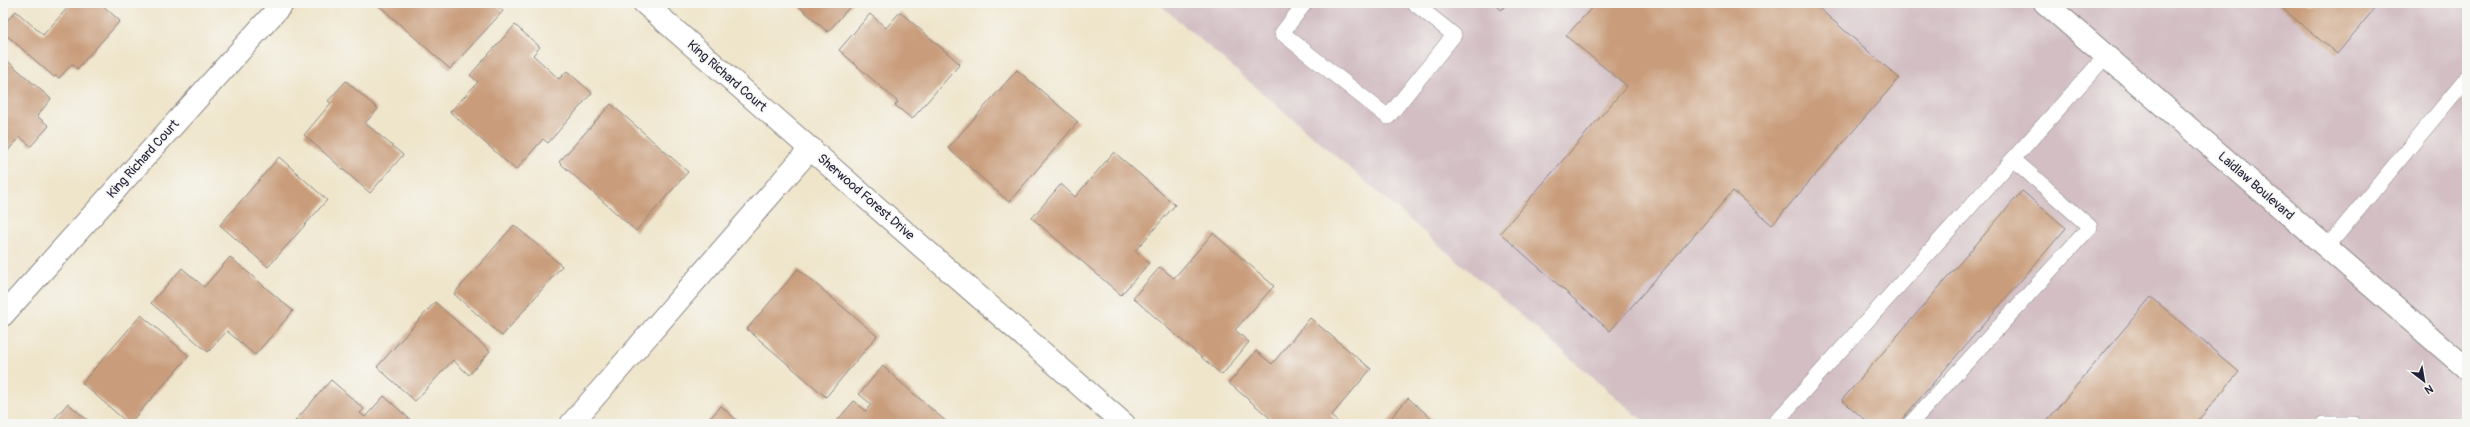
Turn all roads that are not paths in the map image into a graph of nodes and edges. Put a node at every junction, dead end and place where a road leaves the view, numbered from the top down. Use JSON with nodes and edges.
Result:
{"nodes":[{"id":1,"x":283,"y":3,"type":"edge"},
{"id":2,"x":644,"y":3,"type":"edge"},
{"id":3,"x":1305,"y":3,"type":"edge"},
{"id":4,"x":1414,"y":3,"type":"edge"},
{"id":5,"x":2045,"y":3,"type":"edge"},
{"id":6,"x":2106,"y":56,"type":"junction"},
{"id":7,"x":2467,"y":78,"type":"edge"},
{"id":8,"x":810,"y":148,"type":"junction"},
{"id":9,"x":2013,"y":159,"type":"junction"},
{"id":10,"x":2327,"y":247,"type":"junction"},
{"id":11,"x":3,"y":316,"type":"edge"},
{"id":12,"x":2467,"y":369,"type":"edge"},
{"id":13,"x":571,"y":424,"type":"edge"},
{"id":14,"x":1124,"y":424,"type":"edge"},
{"id":15,"x":1774,"y":424,"type":"edge"},
{"id":16,"x":1910,"y":424,"type":"edge"},
{"id":17,"x":2323,"y":424,"type":"edge"},
{"id":18,"x":2354,"y":424,"type":"edge"}],
"edges":[{"from":1,"to":11,"type":"street","name":"King Richard Court"},
{"from":2,"to":8,"type":"street","name":"King Richard Court"},
{"from":3,"to":4,"type":"lane"},
{"from":5,"to":6,"type":"street","name":"Laidlaw Boulevard"},
{"from":6,"to":9,"type":"lane"},
{"from":6,"to":10,"type":"street","name":"Laidlaw Boulevard"},
{"from":7,"to":10,"type":"lane"},
{"from":8,"to":13,"type":"street","name":"Sherwood Forest Drive"},
{"from":8,"to":14,"type":"street","name":"Sherwood Forest Drive"},
{"from":9,"to":15,"type":"lane"},
{"from":9,"to":16,"type":"lane"},
{"from":10,"to":12,"type":"street","name":"Laidlaw Boulevard"},
{"from":17,"to":18,"type":"lane"}]}
